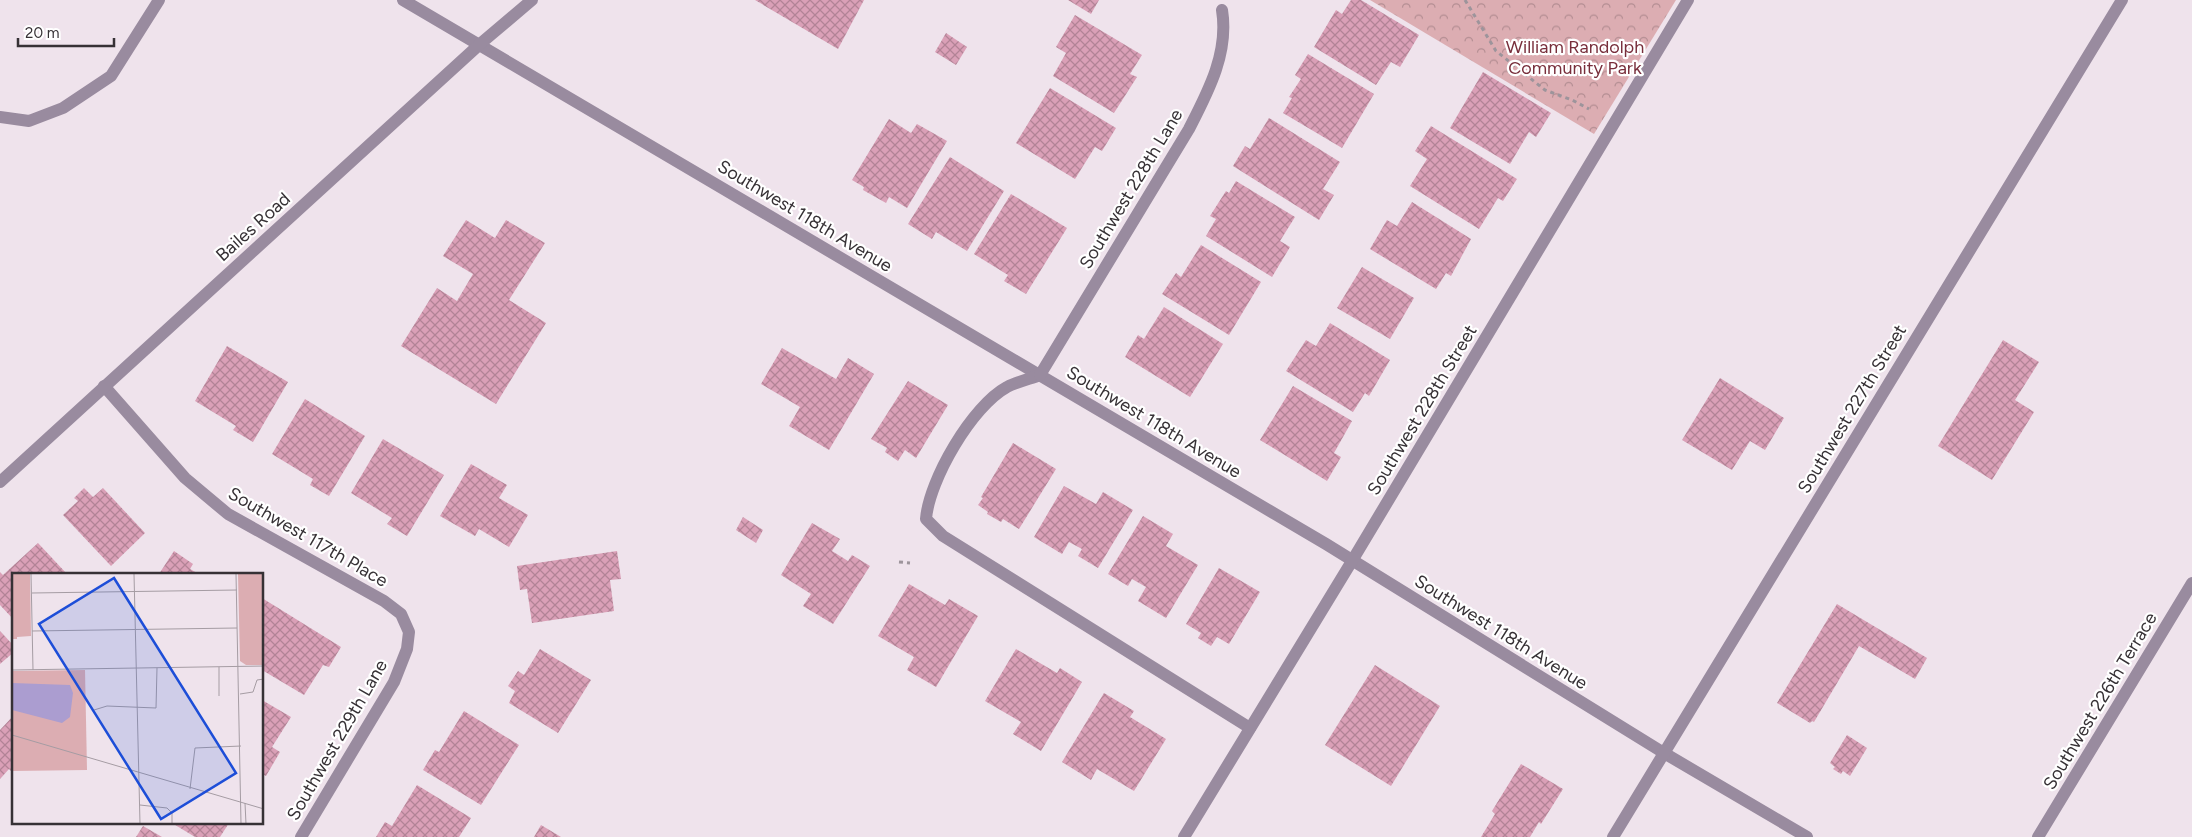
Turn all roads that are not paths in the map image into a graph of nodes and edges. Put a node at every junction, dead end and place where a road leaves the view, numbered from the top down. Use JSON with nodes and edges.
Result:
{"nodes":[{"id":1,"x":159,"y":0,"type":"edge"},
{"id":2,"x":403,"y":0,"type":"edge"},
{"id":3,"x":532,"y":0,"type":"edge"},
{"id":4,"x":1688,"y":0,"type":"edge"},
{"id":5,"x":2122,"y":0,"type":"edge"},
{"id":6,"x":1222,"y":10,"type":"dead end"},
{"id":7,"x":480,"y":44,"type":"junction"},
{"id":8,"x":0,"y":116,"type":"edge"},
{"id":9,"x":1040,"y":375,"type":"junction"},
{"id":10,"x":104,"y":386,"type":"junction"},
{"id":11,"x":0,"y":482,"type":"edge"},
{"id":12,"x":1352,"y":561,"type":"junction"},
{"id":13,"x":2192,"y":583,"type":"edge"},
{"id":14,"x":408,"y":632,"type":"joint"},
{"id":15,"x":1250,"y":728,"type":"junction"},
{"id":16,"x":1664,"y":753,"type":"junction"},
{"id":17,"x":301,"y":837,"type":"edge"},
{"id":18,"x":1184,"y":837,"type":"edge"},
{"id":19,"x":1613,"y":837,"type":"edge"},
{"id":20,"x":1807,"y":837,"type":"edge"},
{"id":21,"x":2038,"y":837,"type":"edge"}],
"edges":[{"from":1,"to":8,"type":"street"},
{"from":2,"to":7,"type":"street","name":"Southwest 118th Avenue"},
{"from":3,"to":7,"type":"street","name":"Bailes Road"},
{"from":4,"to":12,"type":"street","name":"Southwest 228th Street"},
{"from":5,"to":16,"type":"street","name":"Southwest 227th Street"},
{"from":6,"to":9,"type":"street","name":"Southwest 228th Lane"},
{"from":7,"to":9,"type":"street","name":"Southwest 118th Avenue"},
{"from":7,"to":10,"type":"street","name":"Bailes Road"},
{"from":9,"to":12,"type":"street","name":"Southwest 118th Avenue"},
{"from":9,"to":15,"type":"street"},
{"from":10,"to":11,"type":"street","name":"Bailes Road"},
{"from":10,"to":14,"type":"street","name":"Southwest 117th Place"},
{"from":12,"to":15,"type":"street","name":"Southwest 228th Street"},
{"from":12,"to":16,"type":"street","name":"Southwest 118th Avenue"},
{"from":13,"to":21,"type":"street","name":"Southwest 226th Terrace"},
{"from":14,"to":17,"type":"street","name":"Southwest 229th Lane"},
{"from":15,"to":18,"type":"street","name":"Southwest 228th Street"},
{"from":16,"to":19,"type":"street","name":"Southwest 227th Street"},
{"from":16,"to":20,"type":"street","name":"Southwest 118th Avenue"}]}
